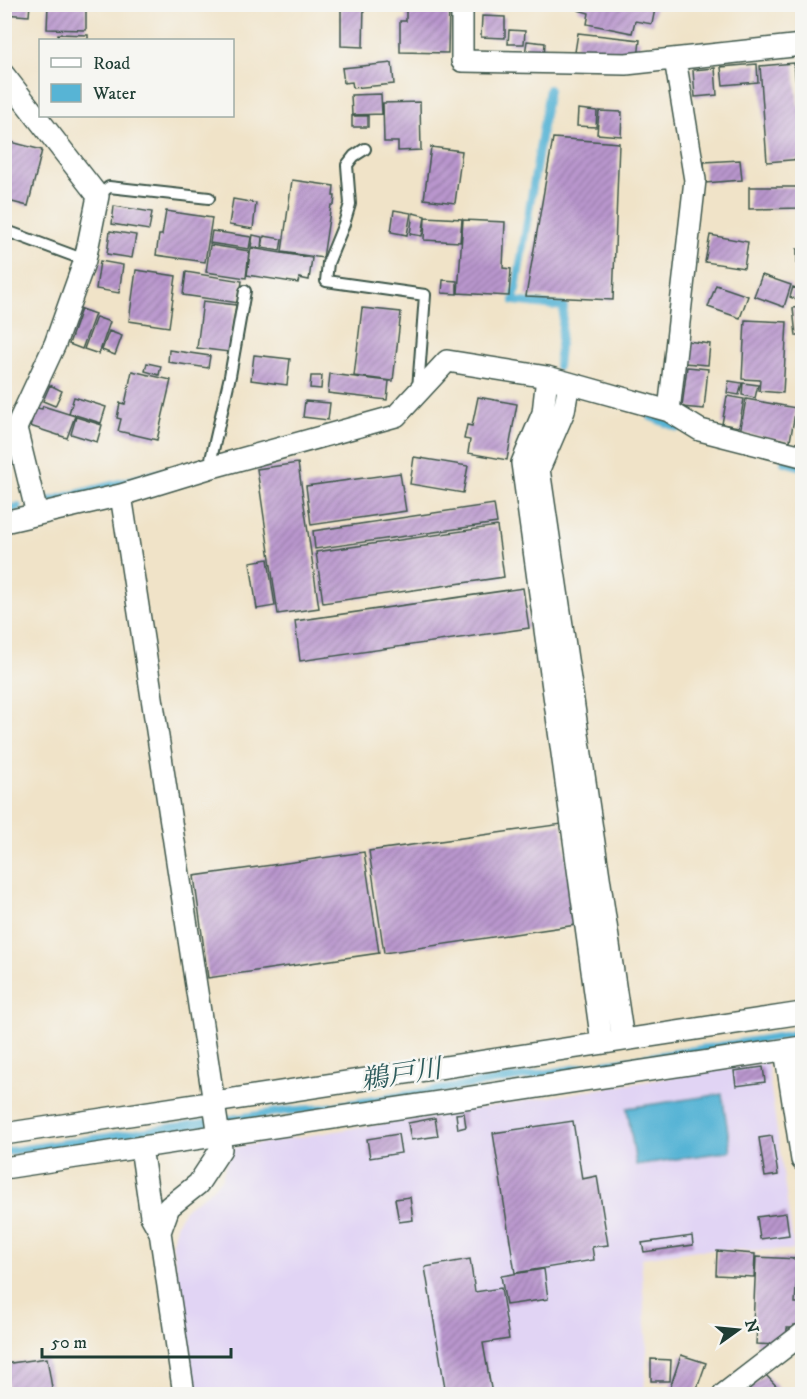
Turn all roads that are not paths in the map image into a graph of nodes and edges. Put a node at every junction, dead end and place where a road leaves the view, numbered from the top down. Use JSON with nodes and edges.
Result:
{"nodes":[{"id":1,"x":462,"y":4,"type":"edge"},
{"id":2,"x":802,"y":45,"type":"edge"},
{"id":3,"x":675,"y":59,"type":"junction"},
{"id":4,"x":4,"y":75,"type":"edge"},
{"id":5,"x":365,"y":149,"type":"dead end"},
{"id":6,"x":98,"y":196,"type":"junction"},
{"id":7,"x":209,"y":198,"type":"dead end"},
{"id":8,"x":4,"y":230,"type":"edge"},
{"id":9,"x":85,"y":260,"type":"junction"},
{"id":10,"x":245,"y":291,"type":"dead end"},
{"id":11,"x":547,"y":377,"type":"junction"},
{"id":12,"x":569,"y":382,"type":"junction"},
{"id":13,"x":418,"y":390,"type":"junction"},
{"id":14,"x":669,"y":411,"type":"junction"},
{"id":15,"x":802,"y":456,"type":"edge"},
{"id":16,"x":209,"y":468,"type":"junction"},
{"id":17,"x":121,"y":495,"type":"junction"},
{"id":18,"x":37,"y":514,"type":"junction"},
{"id":19,"x":4,"y":522,"type":"edge"},
{"id":20,"x":802,"y":1013,"type":"edge"},
{"id":21,"x":623,"y":1040,"type":"junction"},
{"id":22,"x":602,"y":1043,"type":"junction"},
{"id":23,"x":794,"y":1048,"type":"edge"},
{"id":24,"x":213,"y":1104,"type":"junction"},
{"id":25,"x":218,"y":1133,"type":"junction"},
{"id":26,"x":4,"y":1134,"type":"edge"},
{"id":27,"x":141,"y":1148,"type":"junction"},
{"id":28,"x":802,"y":1160,"type":"edge"},
{"id":29,"x":4,"y":1168,"type":"edge"},
{"id":30,"x":160,"y":1232,"type":"junction"},
{"id":31,"x":802,"y":1334,"type":"edge"},
{"id":32,"x":184,"y":1395,"type":"edge"},
{"id":33,"x":724,"y":1395,"type":"edge"}],
"edges":[{"from":1,"to":3,"type":"street"},
{"from":2,"to":3,"type":"street"},
{"from":3,"to":14,"type":"street"},
{"from":4,"to":6,"type":"street"},
{"from":5,"to":13,"type":"lane"},
{"from":6,"to":7,"type":"lane"},
{"from":6,"to":9,"type":"street"},
{"from":8,"to":9,"type":"lane"},
{"from":9,"to":18,"type":"street"},
{"from":10,"to":16,"type":"lane"},
{"from":11,"to":12,"type":"street"},
{"from":11,"to":13,"type":"street"},
{"from":11,"to":22,"type":"street"},
{"from":12,"to":14,"type":"street"},
{"from":12,"to":21,"type":"street"},
{"from":13,"to":16,"type":"street"},
{"from":14,"to":15,"type":"street"},
{"from":16,"to":17,"type":"street"},
{"from":17,"to":18,"type":"street"},
{"from":17,"to":24,"type":"street"},
{"from":18,"to":19,"type":"street"},
{"from":20,"to":21,"type":"street"},
{"from":21,"to":22,"type":"street"},
{"from":22,"to":24,"type":"street"},
{"from":23,"to":25,"type":"street"},
{"from":23,"to":28,"type":"street"},
{"from":24,"to":25,"type":"street"},
{"from":24,"to":26,"type":"street"},
{"from":25,"to":27,"type":"street"},
{"from":25,"to":30,"type":"street"},
{"from":27,"to":29,"type":"street"},
{"from":27,"to":30,"type":"street"},
{"from":30,"to":32,"type":"street"},
{"from":31,"to":33,"type":"street"}]}
